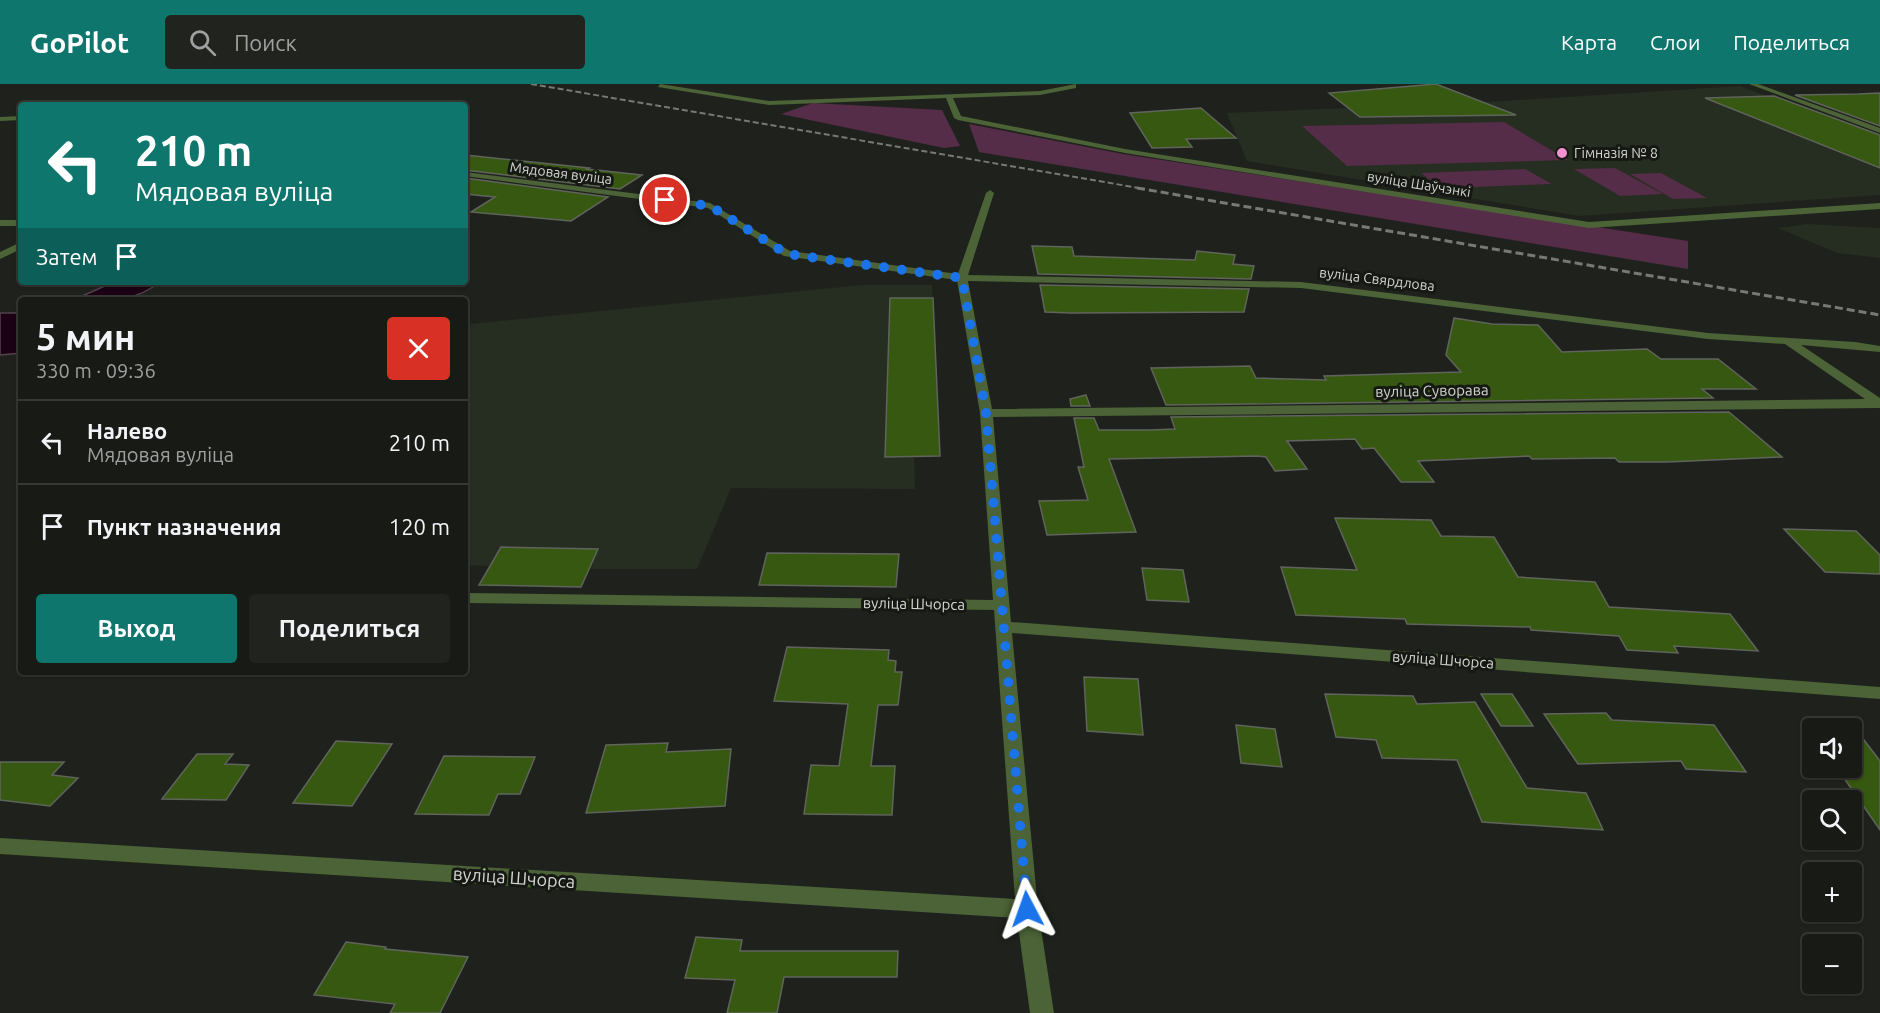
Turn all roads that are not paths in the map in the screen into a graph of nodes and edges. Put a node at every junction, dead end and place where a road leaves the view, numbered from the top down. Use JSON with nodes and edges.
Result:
{"nodes":[{"id":1,"x":1073,"y":84,"type":"edge"},
{"id":2,"x":1752,"y":84,"type":"edge"},
{"id":3,"x":660,"y":86,"type":"dead end"},
{"id":4,"x":949,"y":97,"type":"junction"},
{"id":5,"x":0,"y":118,"type":"edge"},
{"id":6,"x":18,"y":118,"type":"edge"},
{"id":7,"x":1880,"y":131,"type":"edge"},
{"id":8,"x":468,"y":174,"type":"edge"},
{"id":9,"x":990,"y":193,"type":"dead end"},
{"id":10,"x":1880,"y":206,"type":"edge"},
{"id":11,"x":0,"y":223,"type":"edge"},
{"id":12,"x":18,"y":224,"type":"edge"},
{"id":13,"x":18,"y":247,"type":"edge"},
{"id":14,"x":0,"y":256,"type":"edge"},
{"id":15,"x":962,"y":278,"type":"junction"},
{"id":16,"x":1786,"y":340,"type":"junction"},
{"id":17,"x":1880,"y":349,"type":"edge"},
{"id":18,"x":1879,"y":403,"type":"edge"},
{"id":19,"x":986,"y":413,"type":"junction"},
{"id":20,"x":468,"y":598,"type":"edge"},
{"id":21,"x":1003,"y":605,"type":"junction"},
{"id":22,"x":1005,"y":627,"type":"junction"},
{"id":23,"x":1880,"y":693,"type":"edge"},
{"id":24,"x":0,"y":846,"type":"edge"},
{"id":25,"x":1027,"y":909,"type":"junction"},
{"id":26,"x":1042,"y":1013,"type":"edge"}],
"edges":[{"from":1,"to":4,"type":"street"},
{"from":2,"to":7,"type":"street"},
{"from":3,"to":4,"type":"street"},
{"from":4,"to":10,"type":"street","name":"вуліца Шаўчэнкі"},
{"from":5,"to":6,"type":"street"},
{"from":8,"to":15,"type":"street","name":"Мядовая вуліца"},
{"from":9,"to":15,"type":"street"},
{"from":11,"to":12,"type":"street"},
{"from":13,"to":14,"type":"street"},
{"from":15,"to":16,"type":"street","name":"вуліца Свярдлова"},
{"from":15,"to":19,"type":"street"},
{"from":16,"to":17,"type":"street","name":"вуліца Свярдлова"},
{"from":16,"to":18,"type":"street"},
{"from":18,"to":19,"type":"street","name":"вуліца Суворава"},
{"from":19,"to":21,"type":"street"},
{"from":20,"to":21,"type":"street","name":"вуліца Шчорса"},
{"from":21,"to":22,"type":"street"},
{"from":22,"to":23,"type":"street","name":"вуліца Шчорса"},
{"from":22,"to":25,"type":"street"},
{"from":24,"to":25,"type":"street","name":"вуліца Шчорса"},
{"from":25,"to":26,"type":"street"}]}
